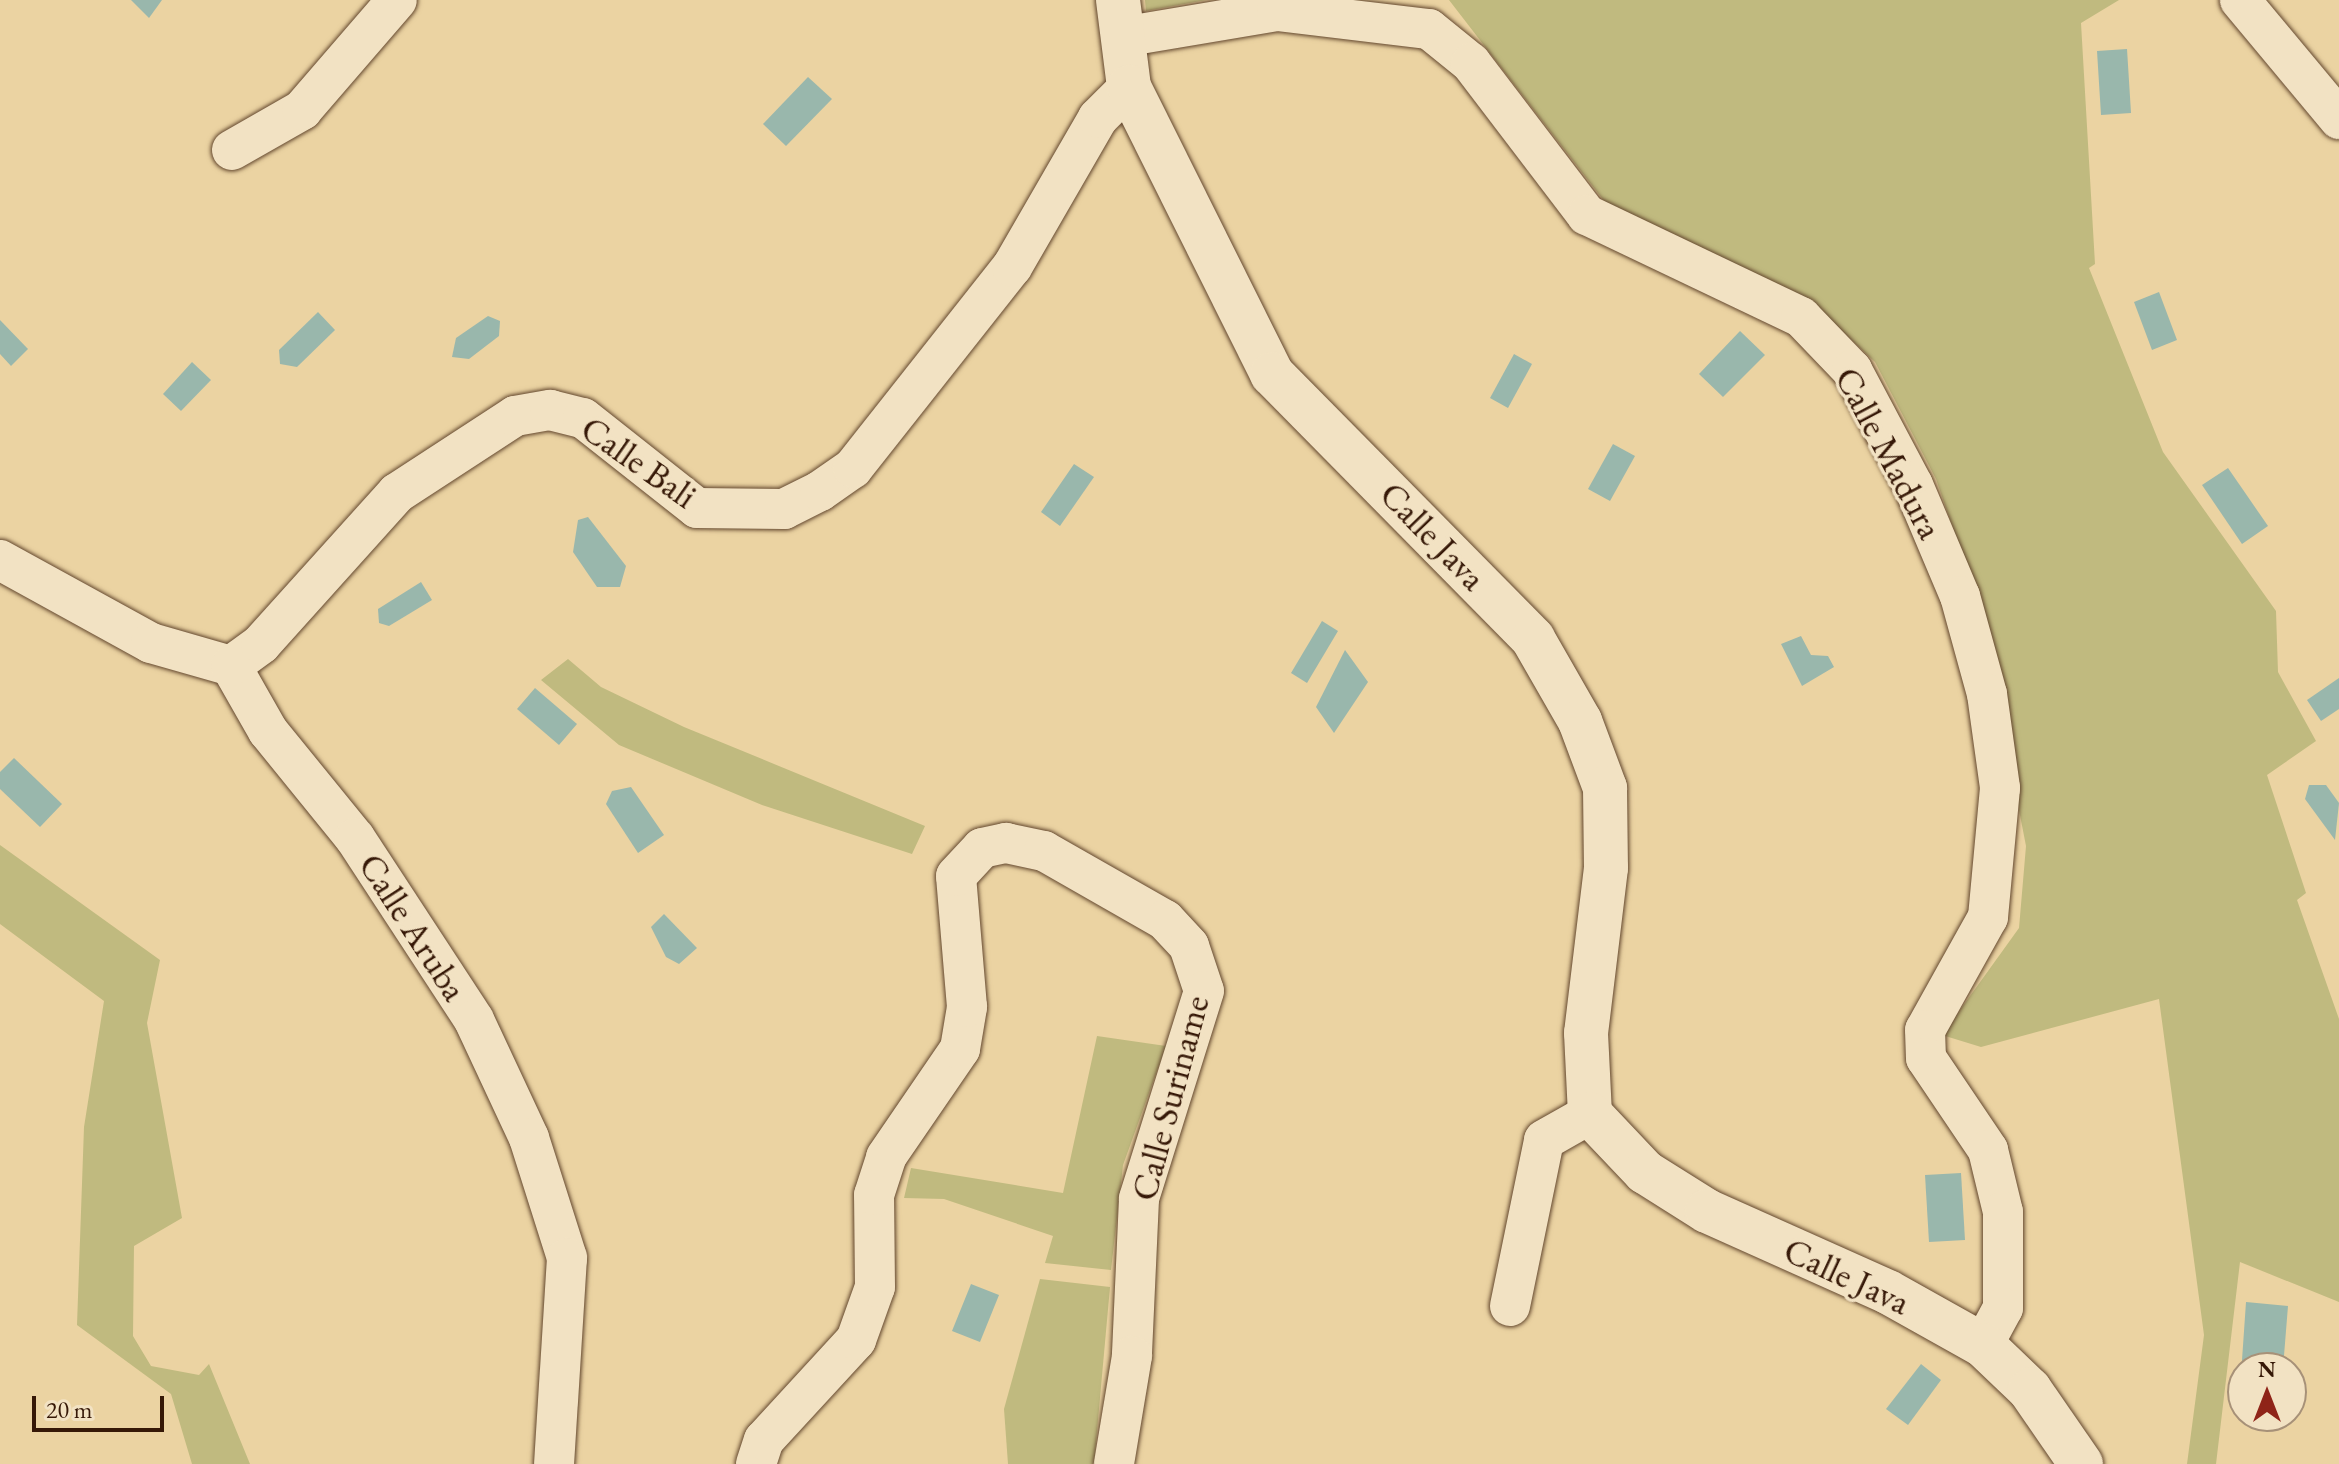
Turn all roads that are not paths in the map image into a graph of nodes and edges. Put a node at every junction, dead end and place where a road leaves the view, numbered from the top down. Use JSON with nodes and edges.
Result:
{"nodes":[{"id":1,"x":397,"y":0,"type":"edge"},
{"id":2,"x":2240,"y":0,"type":"edge"},
{"id":3,"x":1120,"y":18,"type":"edge"},
{"id":4,"x":1129,"y":87,"type":"junction"},
{"id":5,"x":2335,"y":103,"type":"edge"},
{"id":6,"x":232,"y":150,"type":"dead end"},
{"id":7,"x":0,"y":560,"type":"edge"},
{"id":8,"x":231,"y":666,"type":"junction"},
{"id":9,"x":1590,"y":1114,"type":"junction"},
{"id":10,"x":1510,"y":1306,"type":"dead end"},
{"id":11,"x":1983,"y":1345,"type":"junction"},
{"id":12,"x":554,"y":1464,"type":"edge"},
{"id":13,"x":756,"y":1464,"type":"edge"},
{"id":14,"x":1114,"y":1464,"type":"edge"},
{"id":15,"x":2081,"y":1464,"type":"edge"}],
"edges":[{"from":1,"to":6,"type":"street"},
{"from":2,"to":5,"type":"street"},
{"from":3,"to":4,"type":"street","name":"Calle Java"},
{"from":3,"to":11,"type":"street","name":"Calle Madura"},
{"from":4,"to":8,"type":"street","name":"Calle Bali"},
{"from":4,"to":9,"type":"street","name":"Calle Java"},
{"from":7,"to":8,"type":"street"},
{"from":8,"to":12,"type":"street","name":"Calle Aruba"},
{"from":9,"to":10,"type":"street"},
{"from":9,"to":11,"type":"street","name":"Calle Java"},
{"from":11,"to":15,"type":"street","name":"Calle Java"},
{"from":13,"to":14,"type":"street","name":"Calle Suriname"}]}
